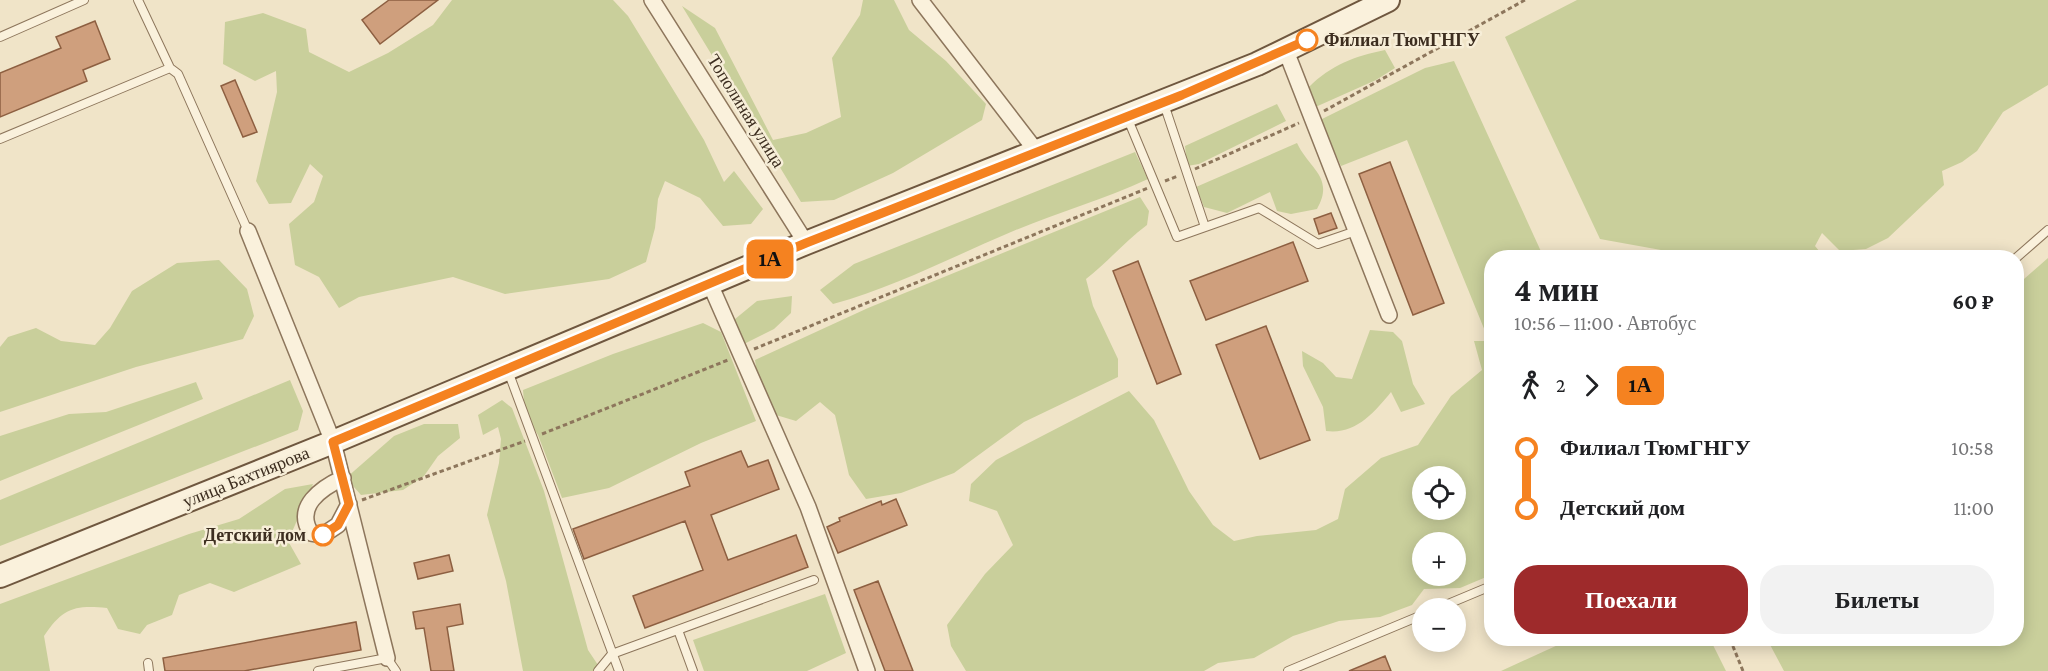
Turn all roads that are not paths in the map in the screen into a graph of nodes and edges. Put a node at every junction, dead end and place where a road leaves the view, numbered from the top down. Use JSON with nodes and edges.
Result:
{"nodes":[{"id":1,"x":84,"y":0,"type":"edge"},
{"id":2,"x":138,"y":0,"type":"edge"},
{"id":3,"x":652,"y":0,"type":"edge"},
{"id":4,"x":920,"y":0,"type":"edge"},
{"id":5,"x":1388,"y":0,"type":"edge"},
{"id":6,"x":0,"y":37,"type":"edge"},
{"id":7,"x":1286,"y":51,"type":"junction"},
{"id":8,"x":170,"y":68,"type":"junction"},
{"id":9,"x":1163,"y":103,"type":"junction"},
{"id":10,"x":1127,"y":116,"type":"junction"},
{"id":11,"x":0,"y":139,"type":"edge"},
{"id":12,"x":1037,"y":152,"type":"junction"},
{"id":13,"x":1205,"y":226,"type":"junction"},
{"id":14,"x":2048,"y":230,"type":"edge"},
{"id":15,"x":249,"y":231,"type":"joint"},
{"id":16,"x":1356,"y":231,"type":"junction"},
{"id":17,"x":806,"y":243,"type":"junction"},
{"id":18,"x":2024,"y":251,"type":"edge"},
{"id":19,"x":710,"y":284,"type":"junction"},
{"id":20,"x":1389,"y":315,"type":"dead end"},
{"id":21,"x":507,"y":369,"type":"junction"},
{"id":22,"x":333,"y":442,"type":"junction"},
{"id":23,"x":343,"y":478,"type":"junction"},
{"id":24,"x":349,"y":504,"type":"junction"},
{"id":25,"x":0,"y":576,"type":"edge"},
{"id":26,"x":814,"y":580,"type":"dead end"},
{"id":27,"x":1484,"y":589,"type":"edge"},
{"id":28,"x":1462,"y":598,"type":"edge"},
{"id":29,"x":1412,"y":619,"type":"edge"},
{"id":30,"x":678,"y":630,"type":"junction"},
{"id":31,"x":612,"y":654,"type":"junction"},
{"id":32,"x":387,"y":658,"type":"junction"},
{"id":33,"x":318,"y":671,"type":"edge"},
{"id":34,"x":396,"y":671,"type":"edge"},
{"id":35,"x":598,"y":671,"type":"edge"},
{"id":36,"x":619,"y":671,"type":"edge"},
{"id":37,"x":693,"y":671,"type":"edge"},
{"id":38,"x":867,"y":671,"type":"edge"},
{"id":39,"x":1288,"y":671,"type":"edge"}],
"edges":[{"from":1,"to":6,"type":"lane"},
{"from":2,"to":8,"type":"lane"},
{"from":3,"to":17,"type":"street","name":"Тополиная улица"},
{"from":4,"to":12,"type":"street"},
{"from":5,"to":7,"type":"main road","name":"улица Бахтиярова"},
{"from":7,"to":9,"type":"main road","name":"улица Бахтиярова"},
{"from":7,"to":16,"type":"street"},
{"from":8,"to":11,"type":"lane"},
{"from":8,"to":15,"type":"lane"},
{"from":9,"to":10,"type":"main road","name":"улица Бахтиярова"},
{"from":9,"to":13,"type":"lane"},
{"from":10,"to":12,"type":"main road","name":"улица Бахтиярова"},
{"from":10,"to":13,"type":"lane"},
{"from":12,"to":17,"type":"main road","name":"улица Бахтиярова"},
{"from":13,"to":16,"type":"lane"},
{"from":14,"to":18,"type":"lane"},
{"from":15,"to":22,"type":"street"},
{"from":16,"to":20,"type":"street"},
{"from":17,"to":19,"type":"main road","name":"улица Бахтиярова"},
{"from":19,"to":21,"type":"main road","name":"улица Бахтиярова"},
{"from":19,"to":38,"type":"street"},
{"from":21,"to":22,"type":"main road","name":"улица Бахтиярова"},
{"from":21,"to":31,"type":"lane"},
{"from":22,"to":23,"type":"street"},
{"from":22,"to":25,"type":"main road","name":"улица Бахтиярова"},
{"from":23,"to":24,"type":"street"},
{"from":23,"to":24,"type":"street"},
{"from":24,"to":32,"type":"street"},
{"from":26,"to":30,"type":"lane"},
{"from":27,"to":28,"type":"lane"},
{"from":29,"to":39,"type":"lane"},
{"from":30,"to":31,"type":"lane"},
{"from":30,"to":37,"type":"lane"},
{"from":31,"to":35,"type":"lane"},
{"from":31,"to":36,"type":"lane"},
{"from":32,"to":33,"type":"lane"},
{"from":32,"to":34,"type":"lane"}]}
